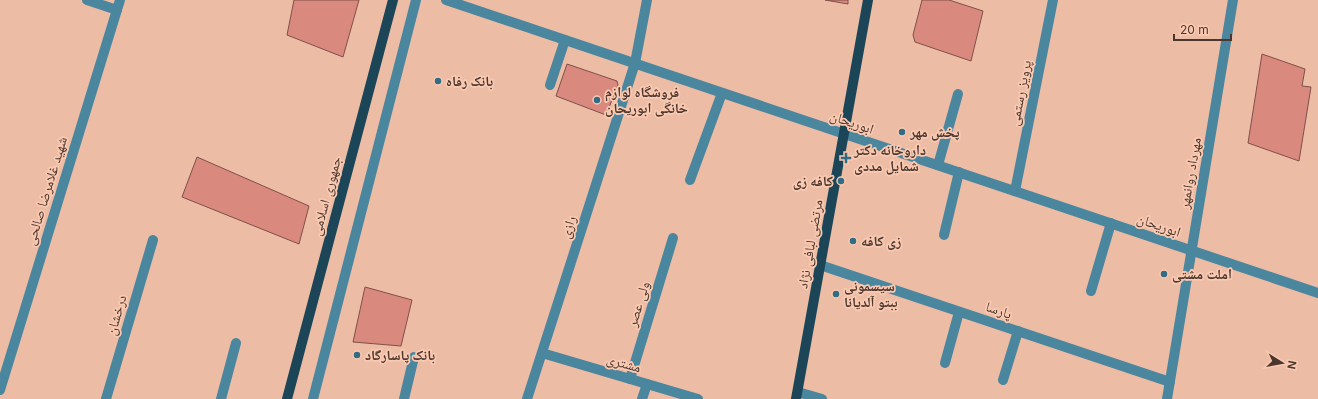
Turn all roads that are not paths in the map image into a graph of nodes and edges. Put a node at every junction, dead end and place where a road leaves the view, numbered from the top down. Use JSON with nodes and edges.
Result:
{"nodes":[{"id":1,"x":87,"y":0,"type":"edge"},
{"id":2,"x":392,"y":0,"type":"edge"},
{"id":3,"x":416,"y":0,"type":"edge"},
{"id":4,"x":446,"y":0,"type":"edge"},
{"id":5,"x":647,"y":0,"type":"edge"},
{"id":6,"x":868,"y":0,"type":"edge"},
{"id":7,"x":1053,"y":0,"type":"edge"},
{"id":8,"x":1233,"y":0,"type":"edge"},
{"id":9,"x":118,"y":5,"type":"edge"},
{"id":10,"x":565,"y":40,"type":"junction"},
{"id":11,"x":634,"y":63,"type":"junction"},
{"id":12,"x":550,"y":85,"type":"dead end"},
{"id":13,"x":722,"y":93,"type":"junction"},
{"id":14,"x":958,"y":94,"type":"dead end"},
{"id":15,"x":844,"y":134,"type":"junction"},
{"id":16,"x":938,"y":165,"type":"junction"},
{"id":17,"x":959,"y":172,"type":"junction"},
{"id":18,"x":690,"y":180,"type":"dead end"},
{"id":19,"x":1015,"y":191,"type":"junction"},
{"id":20,"x":1111,"y":223,"type":"junction"},
{"id":21,"x":944,"y":235,"type":"dead end"},
{"id":22,"x":673,"y":238,"type":"dead end"},
{"id":23,"x":153,"y":240,"type":"dead end"},
{"id":24,"x":1191,"y":250,"type":"junction"},
{"id":25,"x":820,"y":265,"type":"junction"},
{"id":26,"x":1091,"y":291,"type":"dead end"},
{"id":27,"x":1318,"y":293,"type":"edge"},
{"id":28,"x":960,"y":312,"type":"junction"},
{"id":29,"x":1018,"y":331,"type":"junction"},
{"id":30,"x":236,"y":343,"type":"dead end"},
{"id":31,"x":542,"y":354,"type":"junction"},
{"id":32,"x":414,"y":357,"type":"dead end"},
{"id":33,"x":945,"y":362,"type":"dead end"},
{"id":34,"x":630,"y":379,"type":"junction"},
{"id":35,"x":1003,"y":380,"type":"dead end"},
{"id":36,"x":1170,"y":382,"type":"junction"},
{"id":37,"x":647,"y":384,"type":"junction"},
{"id":38,"x":0,"y":390,"type":"edge"},
{"id":39,"x":797,"y":395,"type":"edge"},
{"id":40,"x":106,"y":399,"type":"edge"},
{"id":41,"x":221,"y":399,"type":"edge"},
{"id":42,"x":287,"y":399,"type":"edge"},
{"id":43,"x":313,"y":399,"type":"edge"},
{"id":44,"x":404,"y":399,"type":"edge"},
{"id":45,"x":527,"y":399,"type":"edge"},
{"id":46,"x":642,"y":399,"type":"edge"},
{"id":47,"x":698,"y":399,"type":"edge"},
{"id":48,"x":822,"y":399,"type":"edge"},
{"id":49,"x":1167,"y":399,"type":"edge"}],
"edges":[{"from":1,"to":9,"type":"street"},
{"from":2,"to":42,"type":"main road","name":"جمهوری اسلامی"},
{"from":3,"to":43,"type":"street"},
{"from":4,"to":10,"type":"street","name":"ابوریحان"},
{"from":5,"to":11,"type":"street","name":"رازی"},
{"from":6,"to":15,"type":"main road","name":"مرتضی لبافی نژاد"},
{"from":7,"to":19,"type":"street","name":"پرویز رستمی"},
{"from":8,"to":24,"type":"street","name":"مهرداد روانمهر"},
{"from":9,"to":38,"type":"street","name":"شهید غلامرضا صالحی"},
{"from":10,"to":11,"type":"street","name":"ابوریحان"},
{"from":10,"to":12,"type":"street"},
{"from":11,"to":13,"type":"street","name":"ابوریحان"},
{"from":11,"to":31,"type":"street","name":"رازی"},
{"from":13,"to":15,"type":"street","name":"ابوریحان"},
{"from":13,"to":18,"type":"street"},
{"from":14,"to":16,"type":"street"},
{"from":15,"to":16,"type":"street","name":"ابوریحان"},
{"from":15,"to":25,"type":"main road","name":"مرتضی لبافی نژاد"},
{"from":16,"to":17,"type":"street","name":"ابوریحان"},
{"from":17,"to":19,"type":"street","name":"ابوریحان"},
{"from":17,"to":21,"type":"street"},
{"from":19,"to":20,"type":"street","name":"ابوریحان"},
{"from":20,"to":24,"type":"street","name":"ابوریحان"},
{"from":20,"to":26,"type":"street"},
{"from":22,"to":34,"type":"street","name":"ولی عصر"},
{"from":23,"to":40,"type":"street","name":"درخشان"},
{"from":24,"to":27,"type":"street","name":"ابوریحان"},
{"from":24,"to":36,"type":"street","name":"مهرداد روانمهر"},
{"from":25,"to":28,"type":"street","name":"پارسا"},
{"from":25,"to":39,"type":"main road","name":"مرتضی لبافی نژاد"},
{"from":28,"to":29,"type":"street","name":"پارسا"},
{"from":28,"to":33,"type":"street"},
{"from":29,"to":35,"type":"street"},
{"from":29,"to":36,"type":"street","name":"پارسا"},
{"from":30,"to":41,"type":"street"},
{"from":31,"to":34,"type":"street","name":"مشتری"},
{"from":31,"to":45,"type":"street","name":"رازی"},
{"from":32,"to":44,"type":"street"},
{"from":34,"to":37,"type":"street","name":"مشتری"},
{"from":36,"to":49,"type":"street","name":"مهرداد روانمهر"},
{"from":37,"to":46,"type":"street"},
{"from":37,"to":47,"type":"street","name":"مشتری"},
{"from":39,"to":48,"type":"street"}]}
